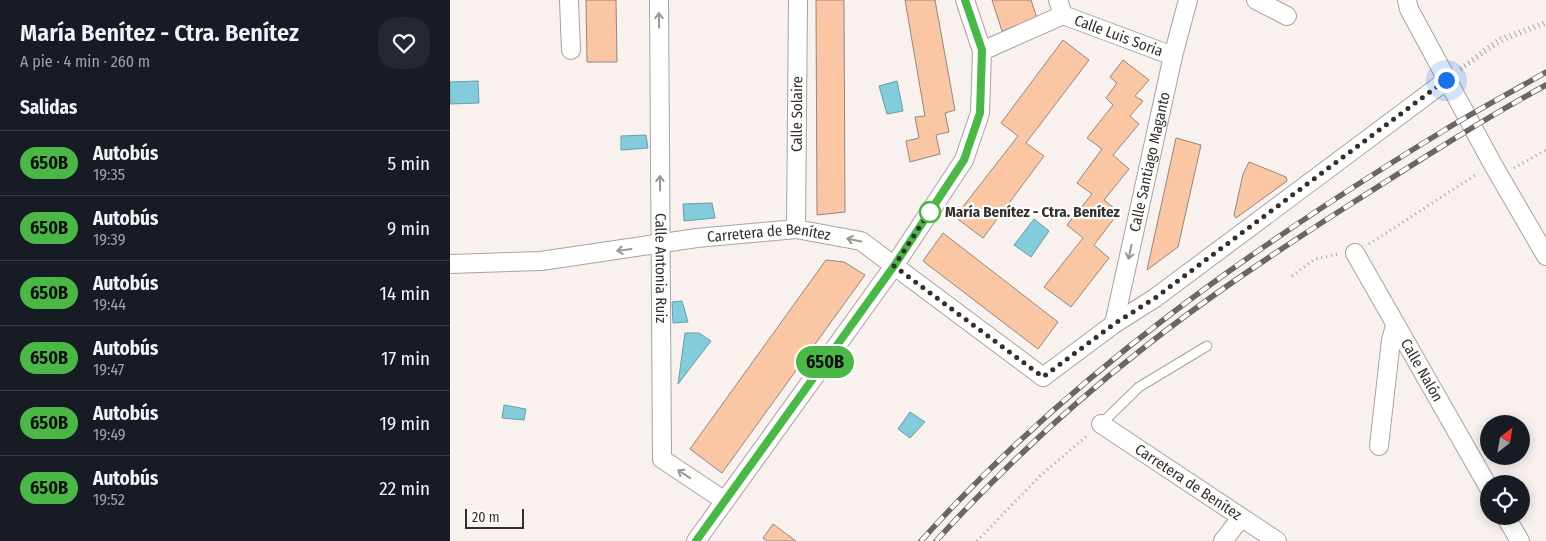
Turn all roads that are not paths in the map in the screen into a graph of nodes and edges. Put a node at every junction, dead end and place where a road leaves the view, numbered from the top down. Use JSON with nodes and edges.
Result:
{"nodes":[{"id":1,"x":569,"y":0,"type":"edge"},
{"id":2,"x":659,"y":0,"type":"edge"},
{"id":3,"x":798,"y":0,"type":"edge"},
{"id":4,"x":965,"y":0,"type":"edge"},
{"id":5,"x":1188,"y":0,"type":"edge"},
{"id":6,"x":1256,"y":0,"type":"edge"},
{"id":7,"x":1407,"y":0,"type":"edge"},
{"id":8,"x":1060,"y":8,"type":"edge"},
{"id":9,"x":1287,"y":16,"type":"dead end"},
{"id":10,"x":571,"y":50,"type":"dead end"},
{"id":11,"x":982,"y":50,"type":"junction"},
{"id":12,"x":1172,"y":56,"type":"junction"},
{"id":13,"x":1447,"y":82,"type":"junction"},
{"id":14,"x":796,"y":229,"type":"junction"},
{"id":15,"x":661,"y":245,"type":"junction"},
{"id":16,"x":1355,"y":253,"type":"road end"},
{"id":17,"x":1546,"y":256,"type":"edge"},
{"id":18,"x":450,"y":264,"type":"edge"},
{"id":19,"x":894,"y":266,"type":"junction"},
{"id":20,"x":1114,"y":324,"type":"junction"},
{"id":21,"x":1395,"y":326,"type":"junction"},
{"id":22,"x":1207,"y":346,"type":"dead end"},
{"id":23,"x":1101,"y":424,"type":"joint"},
{"id":24,"x":1379,"y":446,"type":"dead end"},
{"id":25,"x":1481,"y":475,"type":"edge"},
{"id":26,"x":725,"y":501,"type":"junction"},
{"id":27,"x":1241,"y":518,"type":"junction"},
{"id":28,"x":1511,"y":525,"type":"edge"},
{"id":29,"x":696,"y":541,"type":"edge"},
{"id":30,"x":1223,"y":541,"type":"edge"},
{"id":31,"x":1277,"y":541,"type":"edge"},
{"id":32,"x":1520,"y":541,"type":"edge"}],
"edges":[{"from":1,"to":10,"type":"street"},
{"from":15,"to":2,"type":"street","name":"Calle Antonia Ruiz","one_way":true},
{"from":3,"to":14,"type":"street","name":"Calle Solaire"},
{"from":4,"to":11,"type":"street"},
{"from":5,"to":12,"type":"street","name":"Calle Santiago Maganto"},
{"from":6,"to":9,"type":"street"},
{"from":7,"to":13,"type":"street"},
{"from":8,"to":11,"type":"street","name":"Calle Luis Soria"},
{"from":8,"to":12,"type":"street","name":"Calle Luis Soria"},
{"from":11,"to":19,"type":"street"},
{"from":12,"to":20,"type":"street","name":"Calle Santiago Maganto","one_way":true},
{"from":13,"to":17,"type":"street"},
{"from":13,"to":20,"type":"street"},
{"from":14,"to":15,"type":"street","name":"Carretera de Benítez"},
{"from":19,"to":14,"type":"street","name":"Carretera de Benítez","one_way":true},
{"from":15,"to":18,"type":"street","name":"Carretera de Benítez","one_way":true},
{"from":26,"to":15,"type":"street","name":"Calle Antonia Ruiz","one_way":true},
{"from":16,"to":21,"type":"street","name":"Calle Nalón"},
{"from":19,"to":20,"type":"street","name":"Carretera de Benítez"},
{"from":19,"to":26,"type":"street"},
{"from":21,"to":24,"type":"street"},
{"from":21,"to":25,"type":"street","name":"Calle Nalón"},
{"from":22,"to":23,"type":"lane"},
{"from":23,"to":27,"type":"street","name":"Carretera de Benítez"},
{"from":26,"to":29,"type":"street"},
{"from":27,"to":30,"type":"street"},
{"from":27,"to":31,"type":"street","name":"Carretera de Benítez"},
{"from":28,"to":32,"type":"street"}]}
